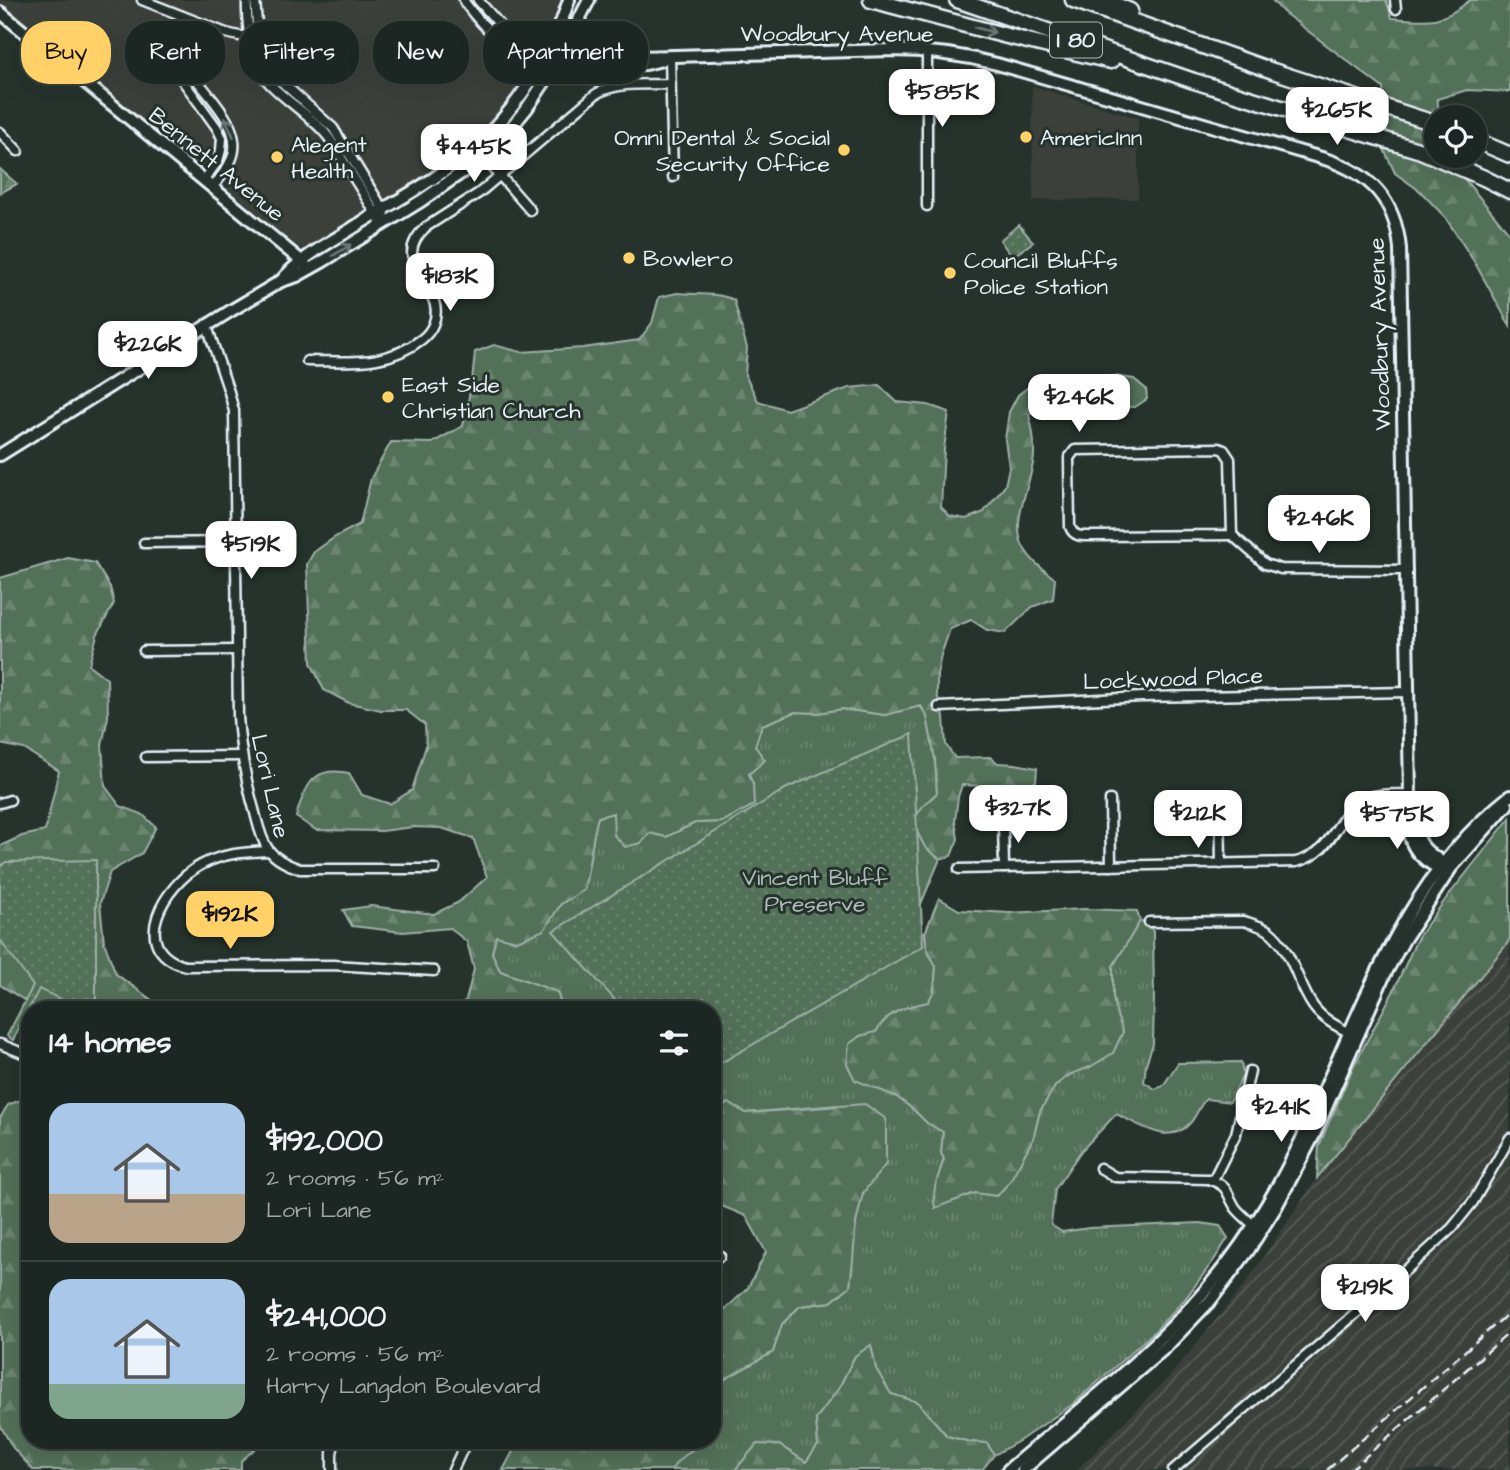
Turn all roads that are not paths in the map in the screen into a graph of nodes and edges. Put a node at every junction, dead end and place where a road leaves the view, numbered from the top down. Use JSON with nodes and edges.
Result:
{"nodes":[{"id":1,"x":142,"y":0,"type":"edge"},
{"id":2,"x":247,"y":0,"type":"edge"},
{"id":3,"x":255,"y":0,"type":"edge"},
{"id":4,"x":464,"y":0,"type":"edge"},
{"id":5,"x":478,"y":0,"type":"edge"},
{"id":6,"x":569,"y":0,"type":"edge"},
{"id":7,"x":589,"y":0,"type":"edge"},
{"id":8,"x":871,"y":0,"type":"edge"},
{"id":9,"x":957,"y":0,"type":"edge"},
{"id":10,"x":1073,"y":0,"type":"edge"},
{"id":11,"x":1104,"y":0,"type":"edge"},
{"id":12,"x":1,"y":15,"type":"edge"},
{"id":13,"x":183,"y":16,"type":"junction"},
{"id":14,"x":192,"y":20,"type":"junction"},
{"id":15,"x":563,"y":20,"type":"edge"},
{"id":16,"x":252,"y":21,"type":"edge"},
{"id":17,"x":255,"y":21,"type":"edge"},
{"id":18,"x":497,"y":21,"type":"edge"},
{"id":19,"x":578,"y":21,"type":"edge"},
{"id":20,"x":483,"y":26,"type":"edge"},
{"id":21,"x":239,"y":36,"type":"edge"},
{"id":22,"x":927,"y":51,"type":"junction"},
{"id":23,"x":648,"y":57,"type":"edge"},
{"id":24,"x":670,"y":57,"type":"junction"},
{"id":25,"x":648,"y":63,"type":"edge"},
{"id":26,"x":1273,"y":71,"type":"junction"},
{"id":27,"x":1194,"y":80,"type":"junction"},
{"id":28,"x":285,"y":84,"type":"edge"},
{"id":29,"x":528,"y":84,"type":"edge"},
{"id":30,"x":542,"y":84,"type":"edge"},
{"id":31,"x":670,"y":84,"type":"junction"},
{"id":32,"x":1424,"y":120,"type":"edge"},
{"id":33,"x":0,"y":132,"type":"edge"},
{"id":34,"x":1487,"y":145,"type":"edge"},
{"id":35,"x":475,"y":147,"type":"junction"},
{"id":36,"x":18,"y":151,"type":"dead end"},
{"id":37,"x":1510,"y":155,"type":"edge"},
{"id":38,"x":484,"y":156,"type":"junction"},
{"id":39,"x":500,"y":176,"type":"junction"},
{"id":40,"x":673,"y":177,"type":"dead end"},
{"id":41,"x":208,"y":184,"type":"junction"},
{"id":42,"x":1510,"y":191,"type":"edge"},
{"id":43,"x":927,"y":206,"type":"dead end"},
{"id":44,"x":530,"y":210,"type":"dead end"},
{"id":45,"x":379,"y":211,"type":"junction"},
{"id":46,"x":386,"y":223,"type":"junction"},
{"id":47,"x":305,"y":265,"type":"junction"},
{"id":48,"x":207,"y":326,"type":"junction"},
{"id":49,"x":307,"y":361,"type":"dead end"},
{"id":50,"x":0,"y":455,"type":"edge"},
{"id":51,"x":1232,"y":535,"type":"junction"},
{"id":52,"x":236,"y":542,"type":"junction"},
{"id":53,"x":144,"y":543,"type":"dead end"},
{"id":54,"x":1407,"y":570,"type":"junction"},
{"id":55,"x":237,"y":650,"type":"junction"},
{"id":56,"x":144,"y":651,"type":"dead end"},
{"id":57,"x":1409,"y":692,"type":"junction"},
{"id":58,"x":939,"y":707,"type":"dead end"},
{"id":59,"x":242,"y":756,"type":"junction"},
{"id":60,"x":146,"y":757,"type":"dead end"},
{"id":61,"x":1410,"y":794,"type":"junction"},
{"id":62,"x":1220,"y":798,"type":"dead end"},
{"id":63,"x":1510,"y":799,"type":"edge"},
{"id":64,"x":10,"y":800,"type":"dead end"},
{"id":65,"x":1110,"y":800,"type":"dead end"},
{"id":66,"x":0,"y":803,"type":"edge"},
{"id":67,"x":1003,"y":821,"type":"dead end"},
{"id":68,"x":1455,"y":848,"type":"junction"},
{"id":69,"x":269,"y":851,"type":"junction"},
{"id":70,"x":1425,"y":855,"type":"junction"},
{"id":71,"x":1221,"y":864,"type":"junction"},
{"id":72,"x":1111,"y":866,"type":"junction"},
{"id":73,"x":1004,"y":868,"type":"junction"},
{"id":74,"x":1443,"y":868,"type":"junction"},
{"id":75,"x":435,"y":869,"type":"dead end"},
{"id":76,"x":959,"y":869,"type":"dead end"},
{"id":77,"x":1427,"y":884,"type":"junction"},
{"id":78,"x":1149,"y":922,"type":"dead end"},
{"id":79,"x":434,"y":971,"type":"dead end"},
{"id":80,"x":1353,"y":1035,"type":"junction"},
{"id":81,"x":0,"y":1045,"type":"edge"},
{"id":82,"x":21,"y":1053,"type":"edge"},
{"id":83,"x":1250,"y":1071,"type":"dead end"},
{"id":84,"x":1510,"y":1138,"type":"edge"},
{"id":85,"x":1100,"y":1168,"type":"dead end"},
{"id":86,"x":1213,"y":1180,"type":"junction"},
{"id":87,"x":1258,"y":1228,"type":"junction"},
{"id":88,"x":333,"y":1449,"type":"edge"},
{"id":89,"x":463,"y":1449,"type":"edge"},
{"id":90,"x":332,"y":1470,"type":"edge"},
{"id":91,"x":453,"y":1470,"type":"edge"},
{"id":92,"x":1008,"y":1470,"type":"edge"},
{"id":93,"x":1023,"y":1470,"type":"edge"},
{"id":94,"x":1173,"y":1470,"type":"edge"}],
"edges":[{"from":1,"to":13,"type":"street"},
{"from":2,"to":16,"type":"street"},
{"from":3,"to":17,"type":"street"},
{"from":4,"to":20,"type":"street"},
{"from":5,"to":18,"type":"street"},
{"from":6,"to":15,"type":"main road"},
{"from":7,"to":19,"type":"main road"},
{"from":8,"to":27,"type":"highway","one_way":true},
{"from":9,"to":27,"type":"highway","number":"I 80"},
{"from":10,"to":26,"type":"highway","number":"I 80"},
{"from":11,"to":26,"type":"highway"},
{"from":12,"to":41,"type":"main road","name":"Bennett Avenue"},
{"from":13,"to":14,"type":"street"},
{"from":13,"to":41,"type":"street"},
{"from":14,"to":21,"type":"street"},
{"from":41,"to":14,"type":"street","one_way":true},
{"from":22,"to":24,"type":"main road","name":"Woodbury Avenue"},
{"from":22,"to":43,"type":"street"},
{"from":22,"to":54,"type":"main road","name":"Woodbury Avenue"},
{"from":23,"to":24,"type":"main road","name":"Woodbury Avenue"},
{"from":24,"to":25,"type":"main road","name":"Woodbury Avenue"},
{"from":24,"to":31,"type":"street"},
{"from":26,"to":32,"type":"highway","number":"I 80"},
{"from":27,"to":42,"type":"highway","number":"I 80"},
{"from":28,"to":45,"type":"street"},
{"from":29,"to":35,"type":"main road"},
{"from":30,"to":38,"type":"main road"},
{"from":31,"to":39,"type":"street"},
{"from":31,"to":40,"type":"street"},
{"from":33,"to":36,"type":"street"},
{"from":34,"to":37,"type":"highway"},
{"from":35,"to":38,"type":"street"},
{"from":35,"to":45,"type":"main road"},
{"from":38,"to":39,"type":"street"},
{"from":38,"to":46,"type":"main road"},
{"from":39,"to":44,"type":"street"},
{"from":39,"to":49,"type":"street"},
{"from":41,"to":47,"type":"main road","name":"Bennett Avenue"},
{"from":45,"to":46,"type":"street"},
{"from":45,"to":47,"type":"main road"},
{"from":47,"to":46,"type":"main road","one_way":true},
{"from":47,"to":48,"type":"main road"},
{"from":48,"to":50,"type":"main road"},
{"from":48,"to":52,"type":"street","name":"Lori Lane"},
{"from":51,"to":51,"type":"street"},
{"from":51,"to":54,"type":"street"},
{"from":52,"to":53,"type":"street"},
{"from":52,"to":55,"type":"street","name":"Lori Lane"},
{"from":54,"to":57,"type":"main road","name":"Woodbury Avenue"},
{"from":55,"to":56,"type":"street"},
{"from":55,"to":59,"type":"street","name":"Lori Lane"},
{"from":57,"to":58,"type":"street","name":"Lockwood Place"},
{"from":57,"to":61,"type":"main road","name":"Woodbury Avenue"},
{"from":59,"to":60,"type":"street"},
{"from":59,"to":69,"type":"street","name":"Lori Lane"},
{"from":61,"to":70,"type":"main road","name":"Woodbury Avenue"},
{"from":61,"to":71,"type":"street"},
{"from":62,"to":71,"type":"street"},
{"from":63,"to":68,"type":"main road"},
{"from":63,"to":74,"type":"main road"},
{"from":64,"to":66,"type":"street"},
{"from":65,"to":72,"type":"street"},
{"from":67,"to":73,"type":"street"},
{"from":68,"to":70,"type":"main road"},
{"from":68,"to":74,"type":"main road"},
{"from":69,"to":75,"type":"street"},
{"from":69,"to":79,"type":"street","name":"Lori Lane"},
{"from":70,"to":74,"type":"main road","name":"Woodbury Avenue"},
{"from":70,"to":77,"type":"main road"},
{"from":71,"to":72,"type":"street"},
{"from":72,"to":73,"type":"street"},
{"from":73,"to":76,"type":"street"},
{"from":74,"to":77,"type":"main road"},
{"from":74,"to":80,"type":"main road"},
{"from":77,"to":80,"type":"main road"},
{"from":78,"to":80,"type":"street"},
{"from":80,"to":87,"type":"main road"},
{"from":81,"to":82,"type":"street"},
{"from":83,"to":86,"type":"street"},
{"from":84,"to":94,"type":"street"},
{"from":85,"to":86,"type":"street"},
{"from":86,"to":87,"type":"street"},
{"from":87,"to":92,"type":"main road"},
{"from":87,"to":93,"type":"main road"},
{"from":88,"to":90,"type":"street"},
{"from":89,"to":91,"type":"street"}]}
